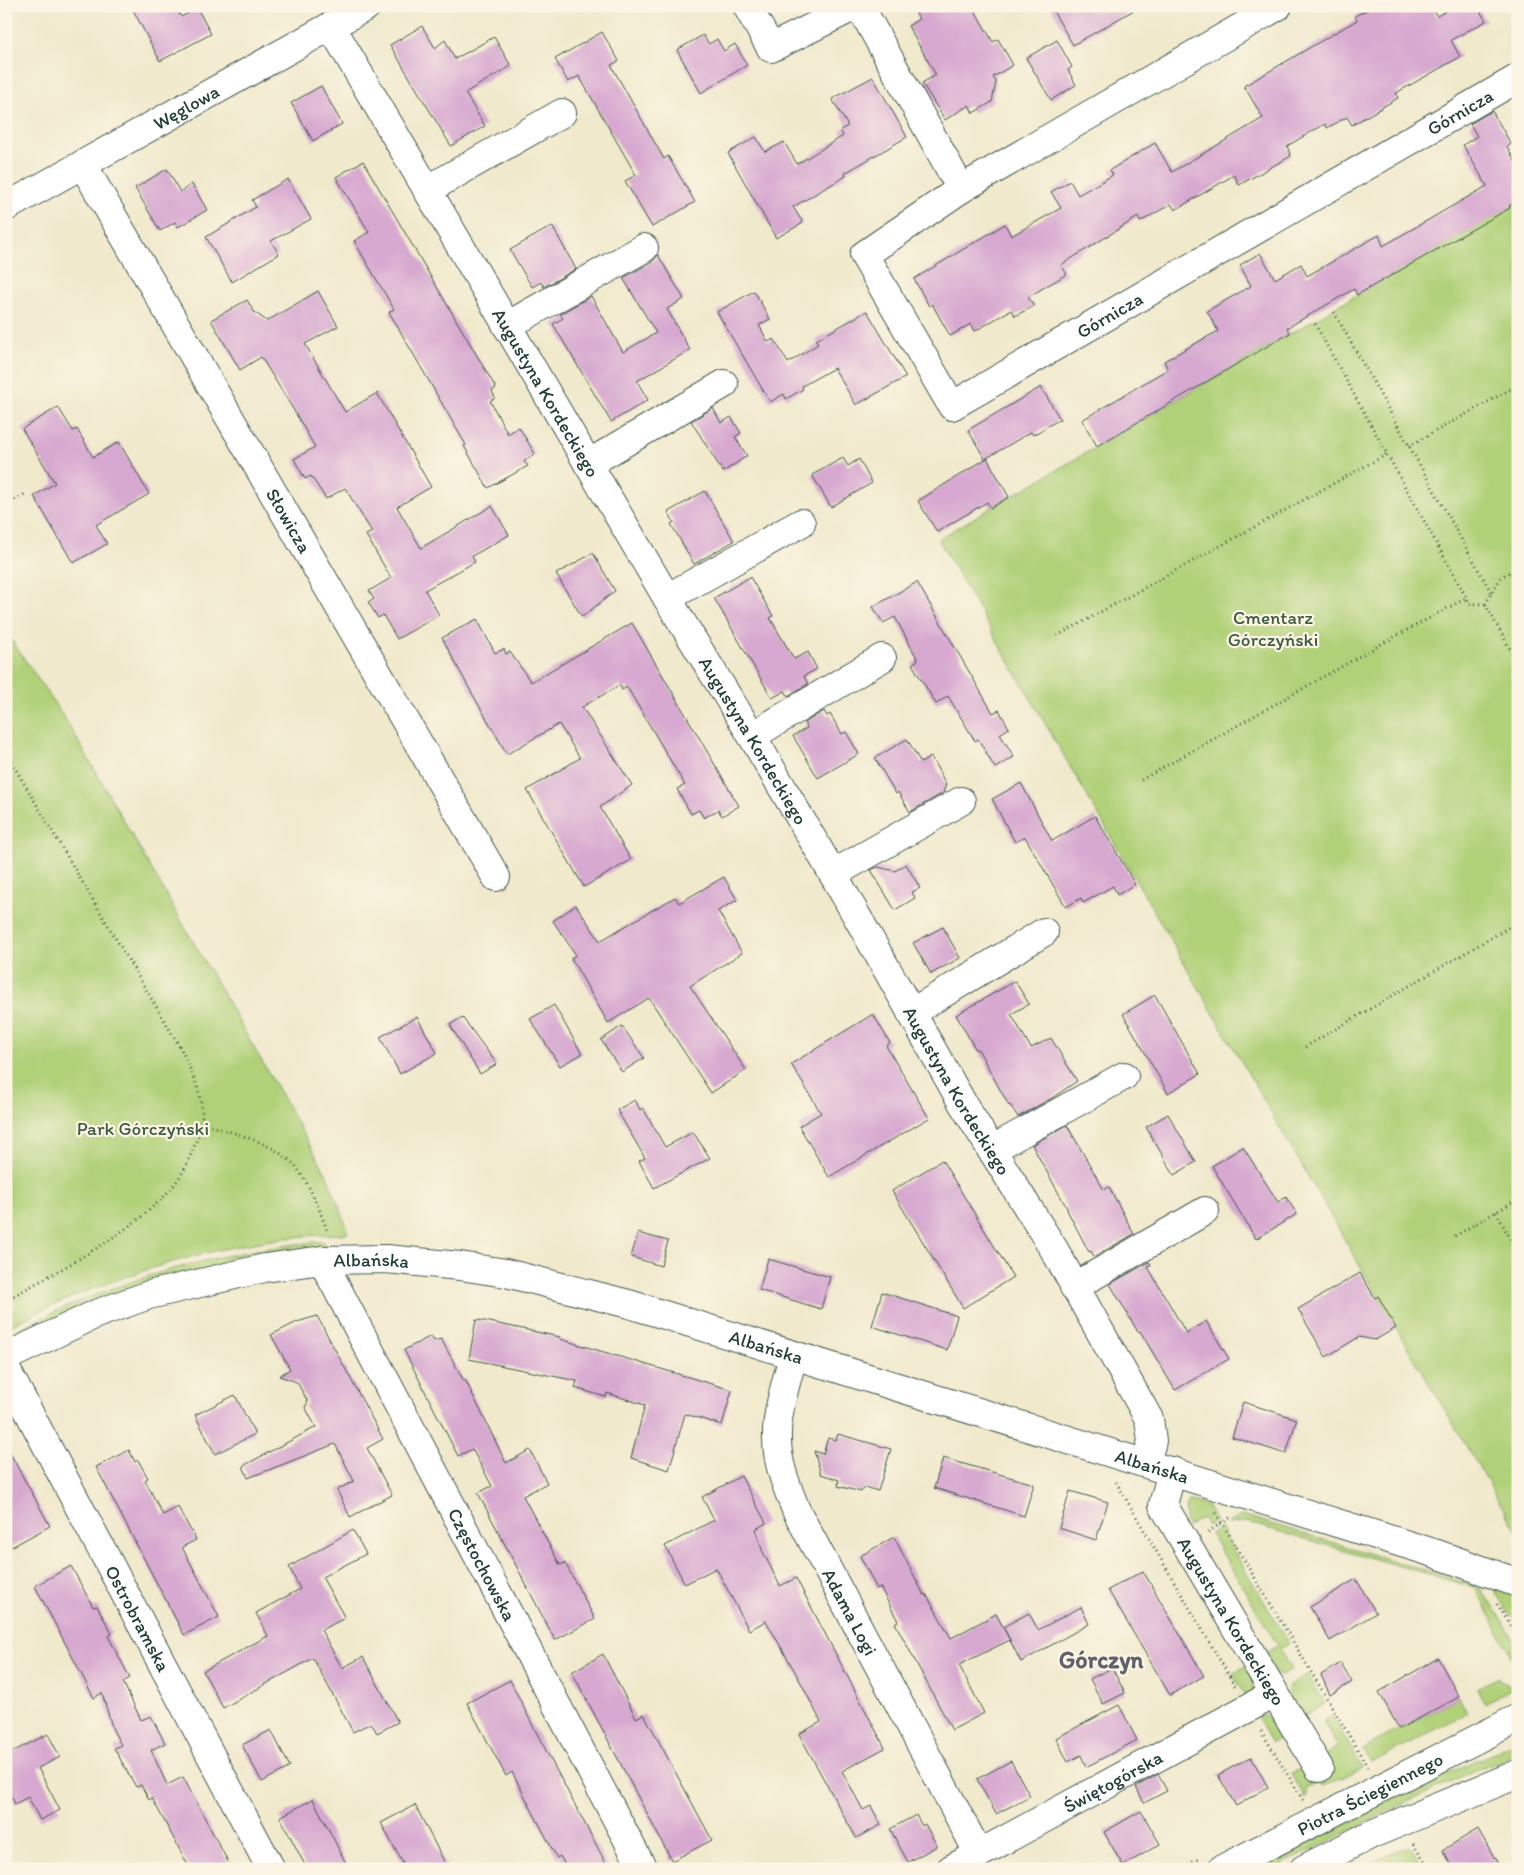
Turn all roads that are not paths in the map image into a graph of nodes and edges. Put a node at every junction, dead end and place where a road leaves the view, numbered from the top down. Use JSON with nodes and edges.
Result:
{"nodes":[{"id":1,"x":367,"y":6,"type":"edge"},
{"id":2,"x":747,"y":6,"type":"edge"},
{"id":3,"x":855,"y":6,"type":"edge"},
{"id":4,"x":860,"y":6,"type":"edge"},
{"id":5,"x":1278,"y":6,"type":"edge"},
{"id":6,"x":331,"y":26,"type":"junction"},
{"id":7,"x":1518,"y":78,"type":"edge"},
{"id":8,"x":562,"y":113,"type":"dead end"},
{"id":9,"x":83,"y":165,"type":"junction"},
{"id":10,"x":961,"y":189,"type":"junction"},
{"id":11,"x":427,"y":190,"type":"junction"},
{"id":12,"x":6,"y":207,"type":"edge"},
{"id":13,"x":644,"y":248,"type":"dead end"},
{"id":14,"x":507,"y":326,"type":"junction"},
{"id":15,"x":724,"y":384,"type":"dead end"},
{"id":16,"x":588,"y":464,"type":"junction"},
{"id":17,"x":801,"y":523,"type":"dead end"},
{"id":18,"x":667,"y":598,"type":"junction"},
{"id":19,"x":882,"y":658,"type":"dead end"},
{"id":20,"x":752,"y":736,"type":"junction"},
{"id":21,"x":961,"y":801,"type":"dead end"},
{"id":22,"x":833,"y":874,"type":"junction"},
{"id":23,"x":496,"y":877,"type":"dead end"},
{"id":24,"x":1044,"y":932,"type":"dead end"},
{"id":25,"x":911,"y":1012,"type":"junction"},
{"id":26,"x":1124,"y":1076,"type":"dead end"},
{"id":27,"x":992,"y":1150,"type":"junction"},
{"id":28,"x":1205,"y":1211,"type":"dead end"},
{"id":29,"x":322,"y":1260,"type":"junction"},
{"id":30,"x":1074,"y":1287,"type":"junction"},
{"id":31,"x":793,"y":1355,"type":"junction"},
{"id":32,"x":6,"y":1357,"type":"edge"},
{"id":33,"x":6,"y":1369,"type":"edge"},
{"id":34,"x":1146,"y":1463,"type":"junction"},
{"id":35,"x":1172,"y":1471,"type":"junction"},
{"id":36,"x":1518,"y":1583,"type":"edge"},
{"id":37,"x":1274,"y":1694,"type":"junction"},
{"id":38,"x":1518,"y":1718,"type":"edge"},
{"id":39,"x":1319,"y":1768,"type":"dead end"},
{"id":40,"x":1518,"y":1774,"type":"edge"},
{"id":41,"x":979,"y":1854,"type":"junction"},
{"id":42,"x":271,"y":1869,"type":"edge"},
{"id":43,"x":643,"y":1869,"type":"edge"},
{"id":44,"x":951,"y":1869,"type":"edge"},
{"id":45,"x":1222,"y":1869,"type":"edge"},
{"id":46,"x":1304,"y":1869,"type":"edge"}],
"edges":[{"from":1,"to":6,"type":"street","name":"Węglowa"},
{"from":2,"to":3,"type":"street"},
{"from":4,"to":10,"type":"street"},
{"from":5,"to":10,"type":"street","name":"Górnicza"},
{"from":6,"to":9,"type":"street","name":"Węglowa"},
{"from":6,"to":11,"type":"street","name":"Augustyna Kordeckiego"},
{"from":7,"to":10,"type":"street","name":"Górnicza"},
{"from":8,"to":11,"type":"street"},
{"from":9,"to":12,"type":"street","name":"Węglowa"},
{"from":9,"to":23,"type":"street","name":"Słowicza"},
{"from":11,"to":14,"type":"street","name":"Augustyna Kordeckiego"},
{"from":13,"to":14,"type":"street"},
{"from":14,"to":16,"type":"street","name":"Augustyna Kordeckiego"},
{"from":15,"to":16,"type":"street"},
{"from":16,"to":18,"type":"street","name":"Augustyna Kordeckiego"},
{"from":17,"to":18,"type":"street"},
{"from":18,"to":20,"type":"street","name":"Augustyna Kordeckiego"},
{"from":19,"to":20,"type":"street"},
{"from":20,"to":22,"type":"street","name":"Augustyna Kordeckiego"},
{"from":21,"to":22,"type":"street"},
{"from":22,"to":25,"type":"street","name":"Augustyna Kordeckiego"},
{"from":24,"to":25,"type":"street"},
{"from":25,"to":27,"type":"street","name":"Augustyna Kordeckiego"},
{"from":26,"to":27,"type":"street"},
{"from":27,"to":30,"type":"street","name":"Augustyna Kordeckiego"},
{"from":28,"to":30,"type":"street"},
{"from":29,"to":31,"type":"street","name":"Albańska"},
{"from":29,"to":32,"type":"street","name":"Albańska"},
{"from":29,"to":43,"type":"street","name":"Częstochowska"},
{"from":30,"to":34,"type":"street","name":"Augustyna Kordeckiego"},
{"from":31,"to":34,"type":"street","name":"Albańska"},
{"from":31,"to":41,"type":"street","name":"Adama Logi"},
{"from":33,"to":42,"type":"street","name":"Ostrobramska"},
{"from":34,"to":35,"type":"street","name":"Albańska"},
{"from":35,"to":36,"type":"street","name":"Albańska"},
{"from":35,"to":37,"type":"street","name":"Augustyna Kordeckiego"},
{"from":37,"to":39,"type":"street","name":"Augustyna Kordeckiego"},
{"from":37,"to":41,"type":"street","name":"Świętogórska"},
{"from":38,"to":45,"type":"street","name":"Piotra Ściegiennego"},
{"from":40,"to":46,"type":"street","name":"Piotra Ściegiennego"},
{"from":41,"to":44,"type":"street","name":"Świętogórska"}]}
